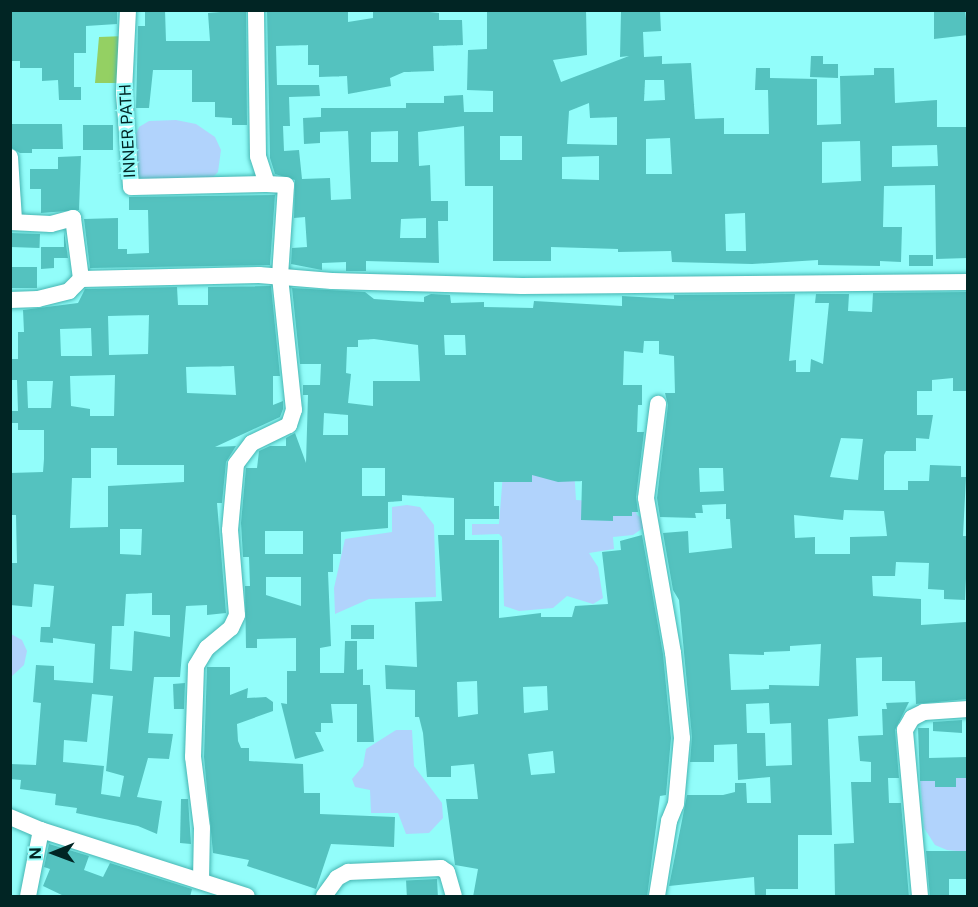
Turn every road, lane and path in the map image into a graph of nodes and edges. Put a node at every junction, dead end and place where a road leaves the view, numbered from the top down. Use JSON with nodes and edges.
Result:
{"nodes":[{"id":1,"x":128,"y":10,"type":"edge"},
{"id":2,"x":256,"y":10,"type":"edge"},
{"id":3,"x":10,"y":158,"type":"edge"},
{"id":4,"x":267,"y":184,"type":"junction"},
{"id":5,"x":12,"y":221,"type":"edge"},
{"id":6,"x":280,"y":276,"type":"junction"},
{"id":7,"x":81,"y":279,"type":"junction"},
{"id":8,"x":968,"y":282,"type":"edge"},
{"id":9,"x":10,"y":300,"type":"edge"},
{"id":10,"x":657,"y":404,"type":"dead end"},
{"id":11,"x":968,"y":709,"type":"edge"},
{"id":12,"x":10,"y":816,"type":"edge"},
{"id":13,"x":41,"y":830,"type":"junction"},
{"id":14,"x":201,"y":880,"type":"junction"},
{"id":15,"x":239,"y":895,"type":"edge"},
{"id":16,"x":28,"y":897,"type":"edge"},
{"id":17,"x":324,"y":897,"type":"edge"},
{"id":18,"x":454,"y":897,"type":"edge"},
{"id":19,"x":657,"y":897,"type":"edge"},
{"id":20,"x":921,"y":897,"type":"edge"}],
"edges":[{"from":1,"to":4,"type":"street","name":"INNER PATH"},
{"from":2,"to":4,"type":"street"},
{"from":3,"to":5,"type":"street"},
{"from":4,"to":6,"type":"street"},
{"from":5,"to":7,"type":"street"},
{"from":6,"to":7,"type":"street"},
{"from":6,"to":8,"type":"street"},
{"from":6,"to":14,"type":"street"},
{"from":7,"to":9,"type":"street"},
{"from":10,"to":19,"type":"street"},
{"from":11,"to":20,"type":"street"},
{"from":12,"to":13,"type":"street"},
{"from":13,"to":14,"type":"street"},
{"from":13,"to":16,"type":"street"},
{"from":14,"to":15,"type":"street"},
{"from":17,"to":18,"type":"street"}]}
